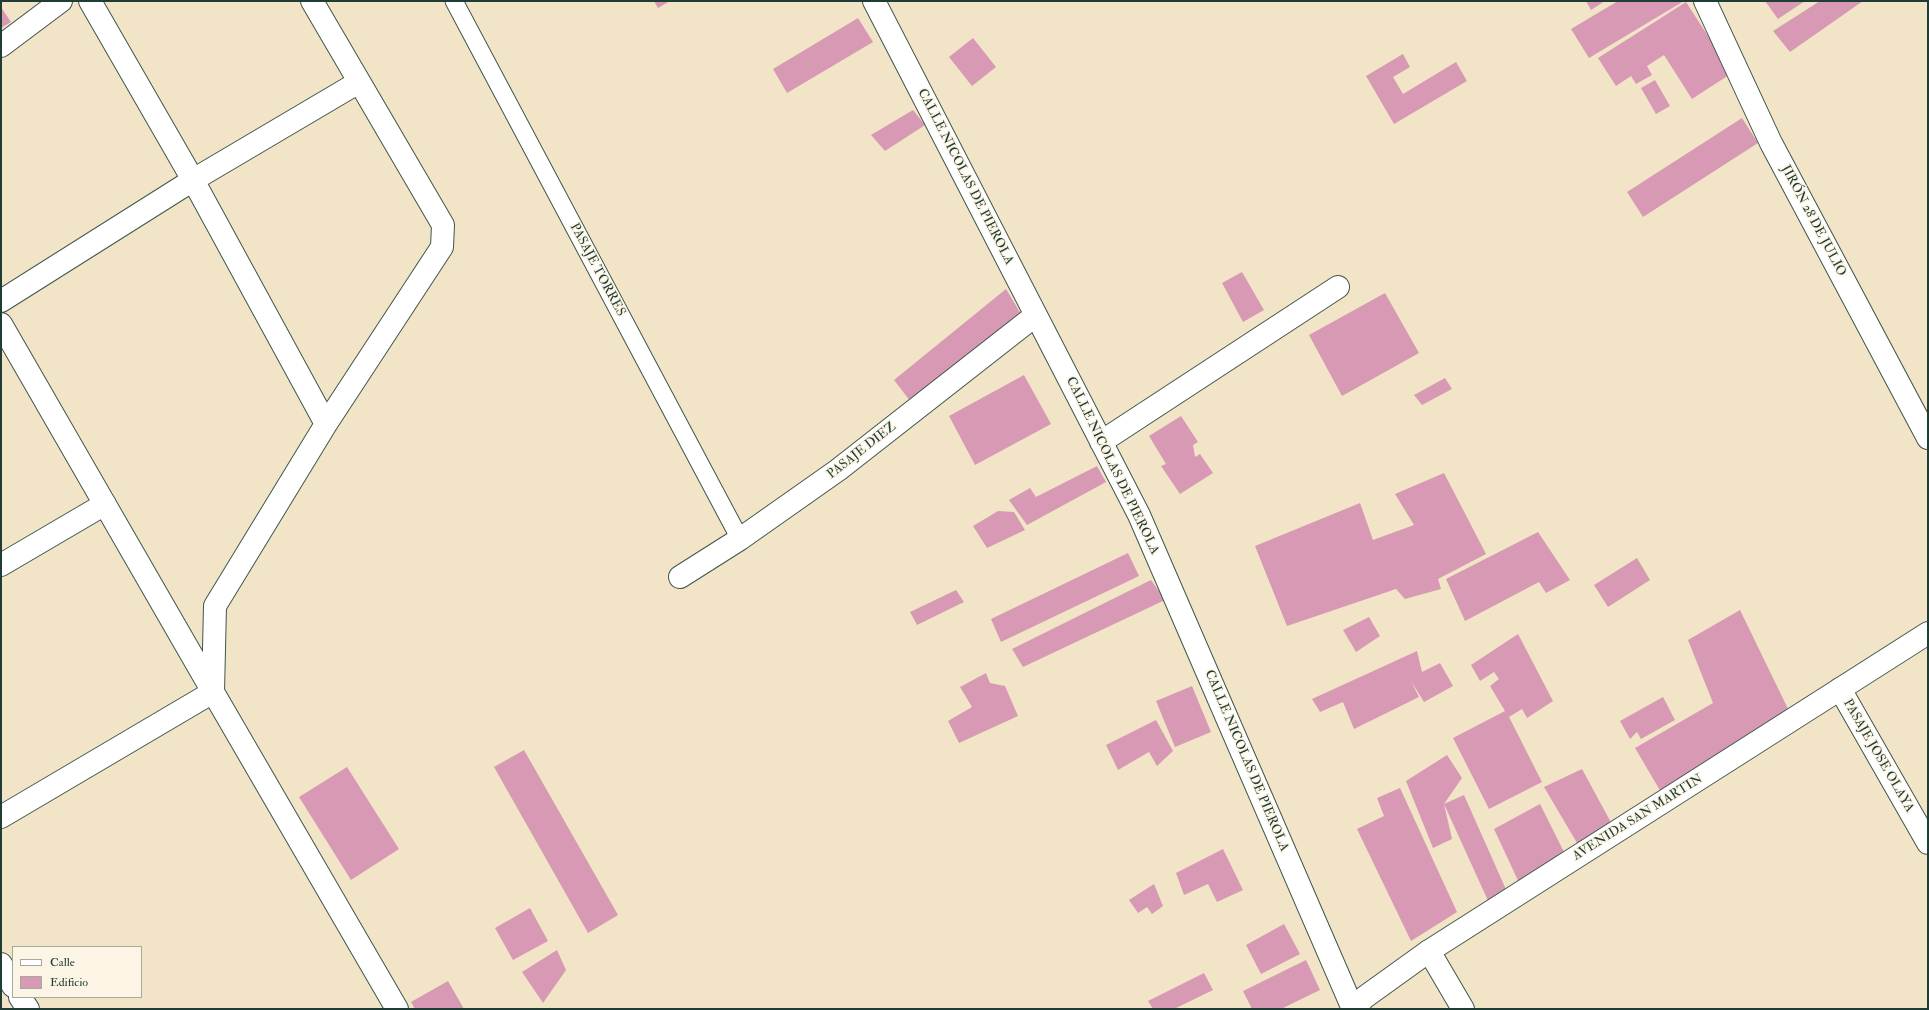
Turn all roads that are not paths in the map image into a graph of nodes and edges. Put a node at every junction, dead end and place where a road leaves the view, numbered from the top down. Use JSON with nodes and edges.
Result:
{"nodes":[{"id":1,"x":61,"y":1,"type":"edge"},
{"id":2,"x":90,"y":1,"type":"edge"},
{"id":3,"x":312,"y":1,"type":"edge"},
{"id":4,"x":454,"y":1,"type":"edge"},
{"id":5,"x":874,"y":1,"type":"edge"},
{"id":6,"x":1705,"y":1,"type":"edge"},
{"id":7,"x":1,"y":46,"type":"edge"},
{"id":8,"x":359,"y":82,"type":"junction"},
{"id":9,"x":193,"y":180,"type":"junction"},
{"id":10,"x":1338,"y":287,"type":"dead end"},
{"id":11,"x":1,"y":301,"type":"edge"},
{"id":12,"x":1036,"y":315,"type":"junction"},
{"id":13,"x":1,"y":324,"type":"edge"},
{"id":14,"x":326,"y":424,"type":"junction"},
{"id":15,"x":1928,"y":438,"type":"edge"},
{"id":16,"x":1101,"y":442,"type":"junction"},
{"id":17,"x":105,"y":504,"type":"junction"},
{"id":18,"x":740,"y":539,"type":"junction"},
{"id":19,"x":1,"y":565,"type":"edge"},
{"id":20,"x":680,"y":577,"type":"dead end"},
{"id":21,"x":1928,"y":633,"type":"edge"},
{"id":22,"x":1840,"y":689,"type":"junction"},
{"id":23,"x":213,"y":692,"type":"junction"},
{"id":24,"x":1,"y":817,"type":"edge"},
{"id":25,"x":1928,"y":843,"type":"edge"},
{"id":26,"x":1429,"y":950,"type":"junction"},
{"id":27,"x":1,"y":964,"type":"edge"},
{"id":28,"x":12,"y":984,"type":"edge"},
{"id":29,"x":21,"y":998,"type":"edge"},
{"id":30,"x":28,"y":1009,"type":"edge"},
{"id":31,"x":397,"y":1009,"type":"edge"},
{"id":32,"x":1353,"y":1009,"type":"edge"},
{"id":33,"x":1463,"y":1009,"type":"edge"}],
"edges":[{"from":1,"to":7,"type":"street"},
{"from":2,"to":9,"type":"street"},
{"from":3,"to":8,"type":"street"},
{"from":4,"to":18,"type":"lane","name":"PASAJE TORRES"},
{"from":5,"to":12,"type":"street","name":"CALLE NICOLAS DE PIEROLA"},
{"from":6,"to":15,"type":"street","name":"JIRÓN 28 DE JULIO"},
{"from":8,"to":9,"type":"street"},
{"from":8,"to":14,"type":"street"},
{"from":9,"to":11,"type":"street"},
{"from":9,"to":14,"type":"street"},
{"from":10,"to":16,"type":"street"},
{"from":12,"to":16,"type":"street","name":"CALLE NICOLAS DE PIEROLA"},
{"from":12,"to":18,"type":"street","name":"PASAJE DIEZ"},
{"from":13,"to":17,"type":"street"},
{"from":14,"to":23,"type":"street"},
{"from":16,"to":32,"type":"street","name":"CALLE NICOLAS DE PIEROLA"},
{"from":17,"to":19,"type":"street"},
{"from":17,"to":23,"type":"street"},
{"from":18,"to":20,"type":"street","name":"PASAJE DIEZ"},
{"from":21,"to":22,"type":"street","name":"AVENIDA SAN MARTIN"},
{"from":22,"to":25,"type":"street","name":"PASAJE JOSE OLAYA"},
{"from":22,"to":26,"type":"street","name":"AVENIDA SAN MARTIN"},
{"from":23,"to":24,"type":"street"},
{"from":23,"to":31,"type":"street"},
{"from":26,"to":32,"type":"street","name":"AVENIDA SAN MARTIN"},
{"from":26,"to":33,"type":"street"},
{"from":27,"to":28,"type":"street"},
{"from":29,"to":30,"type":"street"}]}
